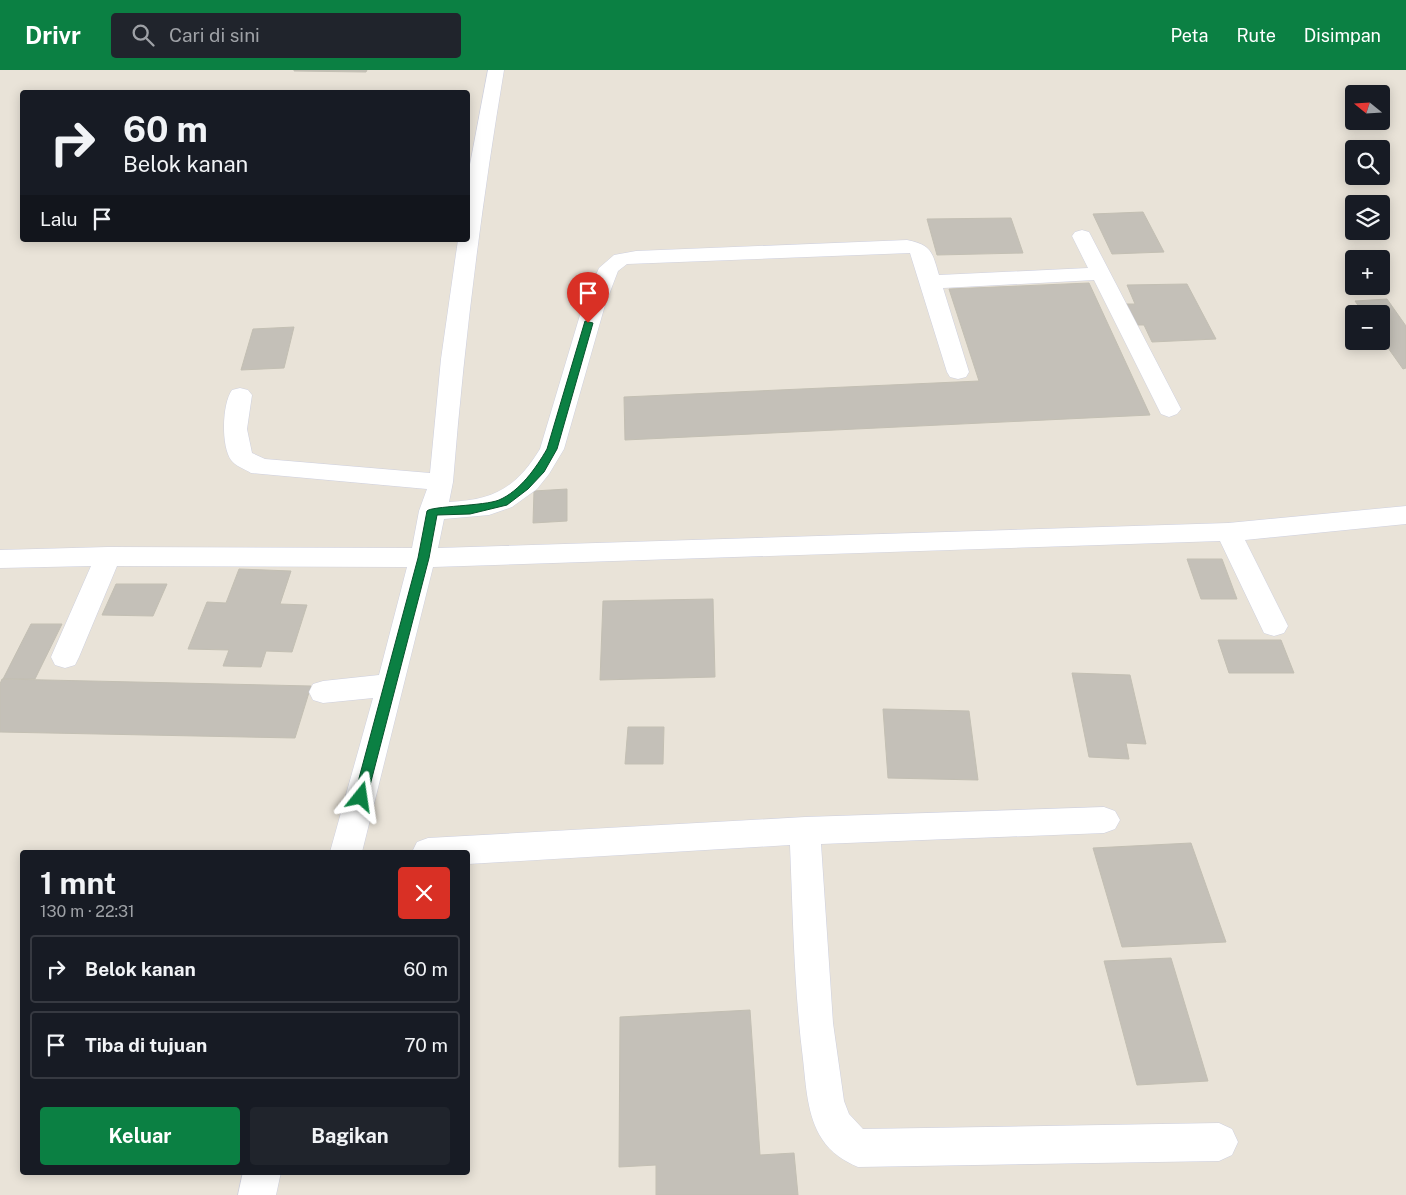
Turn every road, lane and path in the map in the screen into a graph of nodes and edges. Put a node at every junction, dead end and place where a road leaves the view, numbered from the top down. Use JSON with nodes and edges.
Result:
{"nodes":[{"id":1,"x":496,"y":70,"type":"edge"},
{"id":2,"x":470,"y":224,"type":"edge"},
{"id":3,"x":1082,"y":236,"type":"dead end"},
{"id":4,"x":468,"y":242,"type":"edge"},
{"id":5,"x":1101,"y":273,"type":"junction"},
{"id":6,"x":931,"y":282,"type":"junction"},
{"id":7,"x":958,"y":372,"type":"dead end"},
{"id":8,"x":240,"y":395,"type":"dead end"},
{"id":9,"x":1169,"y":409,"type":"dead end"},
{"id":10,"x":441,"y":482,"type":"junction"},
{"id":11,"x":432,"y":511,"type":"junction"},
{"id":12,"x":1406,"y":515,"type":"edge"},
{"id":13,"x":1228,"y":532,"type":"junction"},
{"id":14,"x":108,"y":556,"type":"junction"},
{"id":15,"x":423,"y":558,"type":"junction"},
{"id":16,"x":0,"y":559,"type":"edge"},
{"id":17,"x":1274,"y":626,"type":"dead end"},
{"id":18,"x":65,"y":657,"type":"dead end"},
{"id":19,"x":391,"y":685,"type":"junction"},
{"id":20,"x":323,"y":692,"type":"dead end"},
{"id":21,"x":1104,"y":820,"type":"dead end"},
{"id":22,"x":804,"y":831,"type":"junction"},
{"id":23,"x":347,"y":850,"type":"edge"},
{"id":24,"x":464,"y":850,"type":"edge"},
{"id":25,"x":1220,"y":1142,"type":"dead end"},
{"id":26,"x":261,"y":1175,"type":"edge"},
{"id":27,"x":257,"y":1195,"type":"edge"}],
"edges":[{"from":1,"to":2,"type":"street"},
{"from":3,"to":5,"type":"street"},
{"from":4,"to":10,"type":"street"},
{"from":5,"to":6,"type":"street"},
{"from":5,"to":9,"type":"street"},
{"from":6,"to":7,"type":"street"},
{"from":6,"to":11,"type":"street"},
{"from":8,"to":10,"type":"street"},
{"from":10,"to":11,"type":"street"},
{"from":11,"to":15,"type":"street"},
{"from":12,"to":13,"type":"street"},
{"from":13,"to":15,"type":"street"},
{"from":13,"to":17,"type":"street"},
{"from":14,"to":15,"type":"street"},
{"from":14,"to":16,"type":"street"},
{"from":14,"to":18,"type":"street"},
{"from":15,"to":19,"type":"street"},
{"from":19,"to":20,"type":"street"},
{"from":19,"to":23,"type":"street"},
{"from":21,"to":22,"type":"street"},
{"from":22,"to":24,"type":"street"},
{"from":22,"to":25,"type":"street"},
{"from":26,"to":27,"type":"street"}]}
